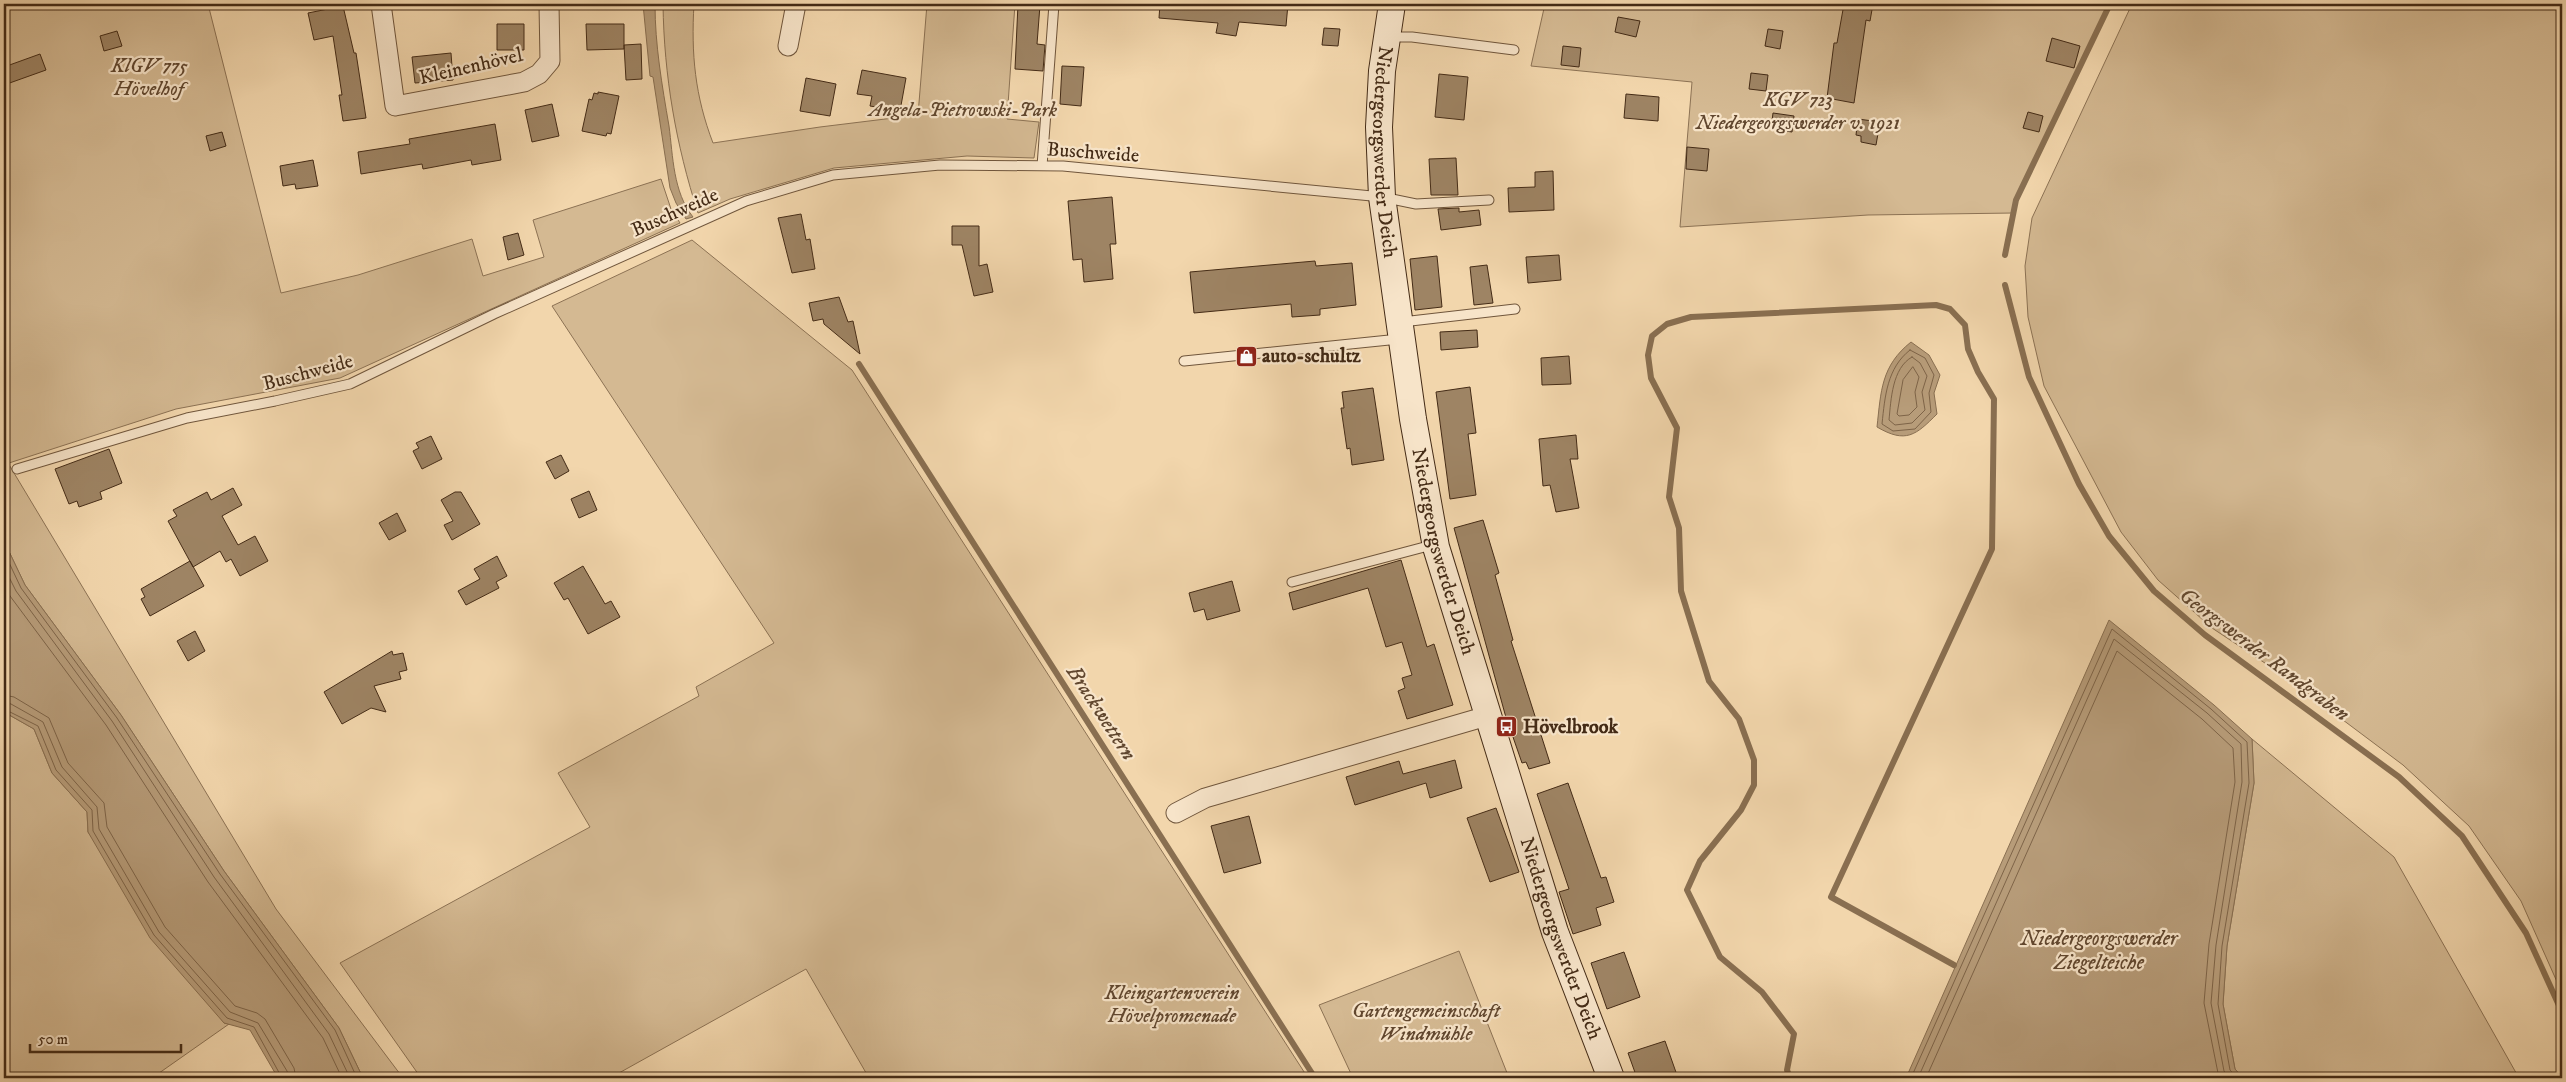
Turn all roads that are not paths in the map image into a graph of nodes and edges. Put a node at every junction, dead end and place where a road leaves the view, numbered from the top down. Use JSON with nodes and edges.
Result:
{"nodes":[{"id":1,"x":381,"y":4,"type":"edge"},
{"id":2,"x":549,"y":4,"type":"edge"},
{"id":3,"x":796,"y":4,"type":"edge"},
{"id":4,"x":1054,"y":4,"type":"edge"},
{"id":5,"x":1392,"y":4,"type":"edge"},
{"id":6,"x":1387,"y":37,"type":"junction"},
{"id":7,"x":788,"y":46,"type":"dead end"},
{"id":8,"x":1514,"y":50,"type":"dead end"},
{"id":9,"x":1042,"y":166,"type":"junction"},
{"id":10,"x":1382,"y":196,"type":"junction"},
{"id":11,"x":1489,"y":200,"type":"dead end"},
{"id":12,"x":1514,"y":309,"type":"dead end"},
{"id":13,"x":1401,"y":330,"type":"junction"},
{"id":14,"x":1184,"y":361,"type":"dead end"},
{"id":15,"x":17,"y":469,"type":"dead end"},
{"id":16,"x":1435,"y":544,"type":"junction"},
{"id":17,"x":1292,"y":582,"type":"dead end"},
{"id":18,"x":1487,"y":716,"type":"junction"},
{"id":19,"x":1176,"y":813,"type":"dead end"},
{"id":20,"x":1611,"y":1078,"type":"edge"}],
"edges":[{"from":1,"to":2,"type":"street","name":"Kleinenhövel"},
{"from":3,"to":7,"type":"street"},
{"from":4,"to":9,"type":"lane"},
{"from":5,"to":6,"type":"street","name":"Niedergeorgswerder Deich"},
{"from":6,"to":8,"type":"lane"},
{"from":6,"to":10,"type":"street","name":"Niedergeorgswerder Deich"},
{"from":9,"to":10,"type":"lane","name":"Buschweide"},
{"from":9,"to":15,"type":"lane","name":"Buschweide"},
{"from":10,"to":11,"type":"lane","name":"Buschweide"},
{"from":10,"to":13,"type":"street","name":"Niedergeorgswerder Deich"},
{"from":12,"to":13,"type":"lane"},
{"from":13,"to":14,"type":"lane"},
{"from":13,"to":16,"type":"street","name":"Niedergeorgswerder Deich"},
{"from":16,"to":17,"type":"lane"},
{"from":16,"to":18,"type":"street","name":"Niedergeorgswerder Deich"},
{"from":18,"to":19,"type":"street"},
{"from":18,"to":20,"type":"street","name":"Niedergeorgswerder Deich"}]}
